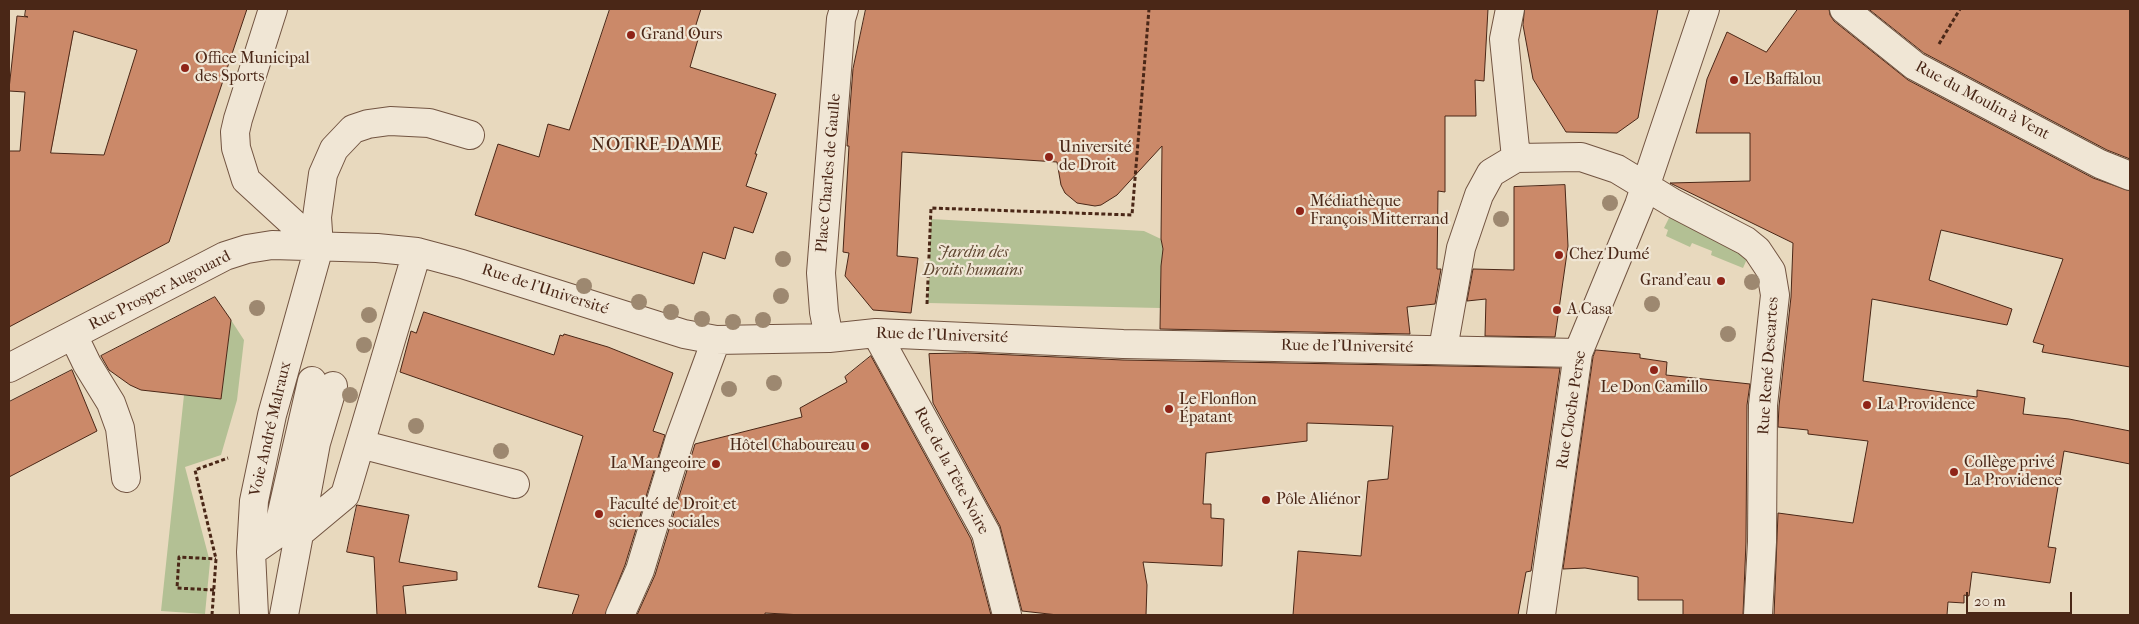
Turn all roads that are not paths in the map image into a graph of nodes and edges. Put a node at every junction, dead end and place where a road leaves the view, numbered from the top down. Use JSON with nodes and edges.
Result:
{"nodes":[{"id":1,"x":273,"y":9,"type":"edge"},
{"id":2,"x":844,"y":9,"type":"edge"},
{"id":3,"x":1510,"y":9,"type":"edge"},
{"id":4,"x":1705,"y":9,"type":"edge"},
{"id":5,"x":1844,"y":9,"type":"edge"},
{"id":6,"x":470,"y":135,"type":"dead end"},
{"id":7,"x":1516,"y":158,"type":"junction"},
{"id":8,"x":2130,"y":176,"type":"edge"},
{"id":9,"x":1646,"y":185,"type":"junction"},
{"id":10,"x":319,"y":247,"type":"junction"},
{"id":11,"x":417,"y":252,"type":"junction"},
{"id":12,"x":876,"y":333,"type":"junction"},
{"id":13,"x":73,"y":335,"type":"junction"},
{"id":14,"x":829,"y":338,"type":"junction"},
{"id":15,"x":716,"y":340,"type":"junction"},
{"id":16,"x":1442,"y":349,"type":"junction"},
{"id":17,"x":1578,"y":352,"type":"junction"},
{"id":18,"x":9,"y":368,"type":"edge"},
{"id":19,"x":360,"y":444,"type":"junction"},
{"id":20,"x":126,"y":478,"type":"dead end"},
{"id":21,"x":515,"y":484,"type":"dead end"},
{"id":22,"x":297,"y":536,"type":"junction"},
{"id":23,"x":251,"y":552,"type":"junction"},
{"id":24,"x":254,"y":615,"type":"edge"},
{"id":25,"x":284,"y":615,"type":"edge"},
{"id":26,"x":620,"y":615,"type":"edge"},
{"id":27,"x":1007,"y":615,"type":"edge"},
{"id":28,"x":1541,"y":615,"type":"edge"},
{"id":29,"x":1758,"y":615,"type":"edge"}],
"edges":[{"from":1,"to":10,"type":"street"},
{"from":2,"to":14,"type":"street","name":"Place Charles de Gaulle"},
{"from":3,"to":7,"type":"street"},
{"from":4,"to":9,"type":"street","name":"Rue Cloche Perse"},
{"from":5,"to":8,"type":"street","name":"Rue du Moulin à Vent"},
{"from":6,"to":10,"type":"street"},
{"from":7,"to":9,"type":"street","name":"Rue René Descartes"},
{"from":7,"to":16,"type":"street"},
{"from":9,"to":17,"type":"street","name":"Rue Cloche Perse"},
{"from":9,"to":29,"type":"street","name":"Rue René Descartes"},
{"from":10,"to":11,"type":"street","name":"Rue de l'Université"},
{"from":10,"to":13,"type":"street","name":"Rue Prosper Augouard"},
{"from":10,"to":23,"type":"street","name":"Voie André Malraux"},
{"from":11,"to":15,"type":"street","name":"Rue de l'Université"},
{"from":11,"to":19,"type":"street"},
{"from":12,"to":14,"type":"street","name":"Rue de l'Université"},
{"from":12,"to":16,"type":"street","name":"Rue de l'Université"},
{"from":12,"to":27,"type":"street","name":"Rue de la Tête Noire"},
{"from":13,"to":18,"type":"street","name":"Rue Prosper Augouard"},
{"from":13,"to":20,"type":"street"},
{"from":14,"to":15,"type":"street","name":"Rue de l'Université"},
{"from":15,"to":26,"type":"street"},
{"from":16,"to":17,"type":"street","name":"Rue de l'Université"},
{"from":17,"to":28,"type":"street","name":"Rue Cloche Perse"},
{"from":19,"to":21,"type":"street"},
{"from":19,"to":22,"type":"street"},
{"from":22,"to":23,"type":"street"},
{"from":22,"to":25,"type":"street"},
{"from":23,"to":24,"type":"street","name":"Voie André Malraux"}]}
